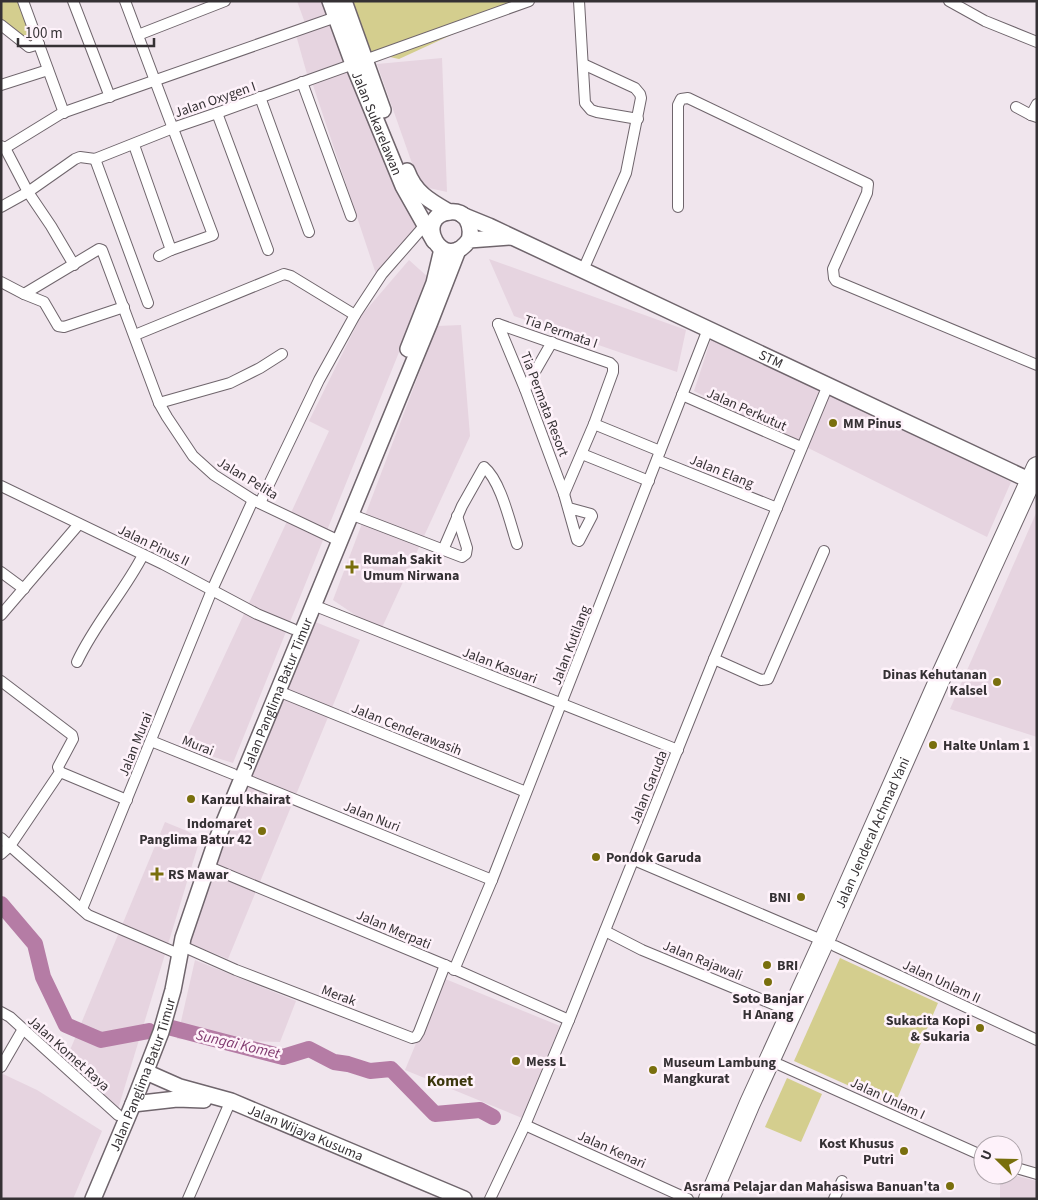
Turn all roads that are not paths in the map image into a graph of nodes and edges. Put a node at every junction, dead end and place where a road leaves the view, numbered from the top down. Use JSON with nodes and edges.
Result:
{"nodes":[{"id":1,"x":23,"y":1,"type":"edge"},
{"id":2,"x":73,"y":1,"type":"edge"},
{"id":3,"x":125,"y":1,"type":"edge"},
{"id":4,"x":225,"y":1,"type":"edge"},
{"id":5,"x":330,"y":1,"type":"edge"},
{"id":6,"x":344,"y":1,"type":"edge"},
{"id":7,"x":529,"y":1,"type":"edge"},
{"id":8,"x":579,"y":1,"type":"edge"},
{"id":9,"x":949,"y":1,"type":"edge"},
{"id":10,"x":336,"y":17,"type":"junction"},
{"id":11,"x":1,"y":24,"type":"edge"},
{"id":12,"x":138,"y":35,"type":"junction"},
{"id":13,"x":1037,"y":42,"type":"edge"},
{"id":14,"x":39,"y":44,"type":"junction"},
{"id":15,"x":359,"y":63,"type":"junction"},
{"id":16,"x":583,"y":64,"type":"junction"},
{"id":17,"x":48,"y":70,"type":"junction"},
{"id":18,"x":155,"y":80,"type":"junction"},
{"id":19,"x":302,"y":82,"type":"junction"},
{"id":20,"x":1,"y":85,"type":"edge"},
{"id":21,"x":110,"y":97,"type":"junction"},
{"id":22,"x":260,"y":97,"type":"junction"},
{"id":23,"x":1037,"y":104,"type":"edge"},
{"id":24,"x":1016,"y":107,"type":"dead end"},
{"id":25,"x":64,"y":113,"type":"junction"},
{"id":26,"x":218,"y":113,"type":"junction"},
{"id":27,"x":1034,"y":116,"type":"edge"},
{"id":28,"x":638,"y":118,"type":"junction"},
{"id":29,"x":174,"y":128,"type":"junction"},
{"id":30,"x":134,"y":145,"type":"junction"},
{"id":31,"x":3,"y":147,"type":"edge"},
{"id":32,"x":95,"y":159,"type":"junction"},
{"id":33,"x":28,"y":192,"type":"junction"},
{"id":34,"x":1,"y":207,"type":"edge"},
{"id":35,"x":678,"y":207,"type":"dead end"},
{"id":36,"x":456,"y":213,"type":"junction"},
{"id":37,"x":351,"y":216,"type":"dead end"},
{"id":38,"x":424,"y":226,"type":"junction"},
{"id":39,"x":309,"y":232,"type":"dead end"},
{"id":40,"x":513,"y":237,"type":"junction"},
{"id":41,"x":469,"y":240,"type":"junction"},
{"id":42,"x":438,"y":245,"type":"junction"},
{"id":43,"x":171,"y":250,"type":"junction"},
{"id":44,"x":268,"y":250,"type":"dead end"},
{"id":45,"x":458,"y":250,"type":"junction"},
{"id":46,"x":159,"y":256,"type":"dead end"},
{"id":47,"x":74,"y":265,"type":"junction"},
{"id":48,"x":583,"y":270,"type":"junction"},
{"id":49,"x":2,"y":284,"type":"edge"},
{"id":50,"x":24,"y":294,"type":"junction"},
{"id":51,"x":148,"y":302,"type":"dead end"},
{"id":52,"x":124,"y":307,"type":"junction"},
{"id":53,"x":355,"y":314,"type":"junction"},
{"id":54,"x":498,"y":324,"type":"joint"},
{"id":55,"x":708,"y":329,"type":"junction"},
{"id":56,"x":134,"y":335,"type":"junction"},
{"id":57,"x":552,"y":342,"type":"junction"},
{"id":58,"x":282,"y":354,"type":"dead end"},
{"id":59,"x":1037,"y":365,"type":"edge"},
{"id":60,"x":828,"y":385,"type":"junction"},
{"id":61,"x":525,"y":388,"type":"junction"},
{"id":62,"x":682,"y":395,"type":"junction"},
{"id":63,"x":159,"y":402,"type":"junction"},
{"id":64,"x":594,"y":424,"type":"junction"},
{"id":65,"x":802,"y":447,"type":"junction"},
{"id":66,"x":582,"y":454,"type":"junction"},
{"id":67,"x":659,"y":456,"type":"junction"},
{"id":68,"x":1035,"y":480,"type":"edge"},
{"id":69,"x":649,"y":481,"type":"junction"},
{"id":70,"x":1,"y":486,"type":"edge"},
{"id":71,"x":564,"y":494,"type":"junction"},
{"id":72,"x":256,"y":501,"type":"junction"},
{"id":73,"x":569,"y":508,"type":"dead end"},
{"id":74,"x":777,"y":508,"type":"junction"},
{"id":75,"x":350,"y":514,"type":"junction"},
{"id":76,"x":457,"y":516,"type":"junction"},
{"id":77,"x":79,"y":524,"type":"junction"},
{"id":78,"x":333,"y":538,"type":"junction"},
{"id":79,"x":518,"y":544,"type":"dead end"},
{"id":80,"x":444,"y":550,"type":"junction"},
{"id":81,"x":824,"y":551,"type":"dead end"},
{"id":82,"x":143,"y":554,"type":"junction"},
{"id":83,"x":1,"y":572,"type":"edge"},
{"id":84,"x":24,"y":589,"type":"junction"},
{"id":85,"x":212,"y":590,"type":"junction"},
{"id":86,"x":313,"y":605,"type":"junction"},
{"id":87,"x":1,"y":615,"type":"edge"},
{"id":88,"x":294,"y":629,"type":"junction"},
{"id":89,"x":714,"y":659,"type":"junction"},
{"id":90,"x":77,"y":662,"type":"dead end"},
{"id":91,"x":1,"y":681,"type":"edge"},
{"id":92,"x":278,"y":691,"type":"junction"},
{"id":93,"x":562,"y":703,"type":"junction"},
{"id":94,"x":262,"y":717,"type":"junction"},
{"id":95,"x":152,"y":741,"type":"junction"},
{"id":96,"x":678,"y":750,"type":"junction"},
{"id":97,"x":60,"y":772,"type":"junction"},
{"id":98,"x":238,"y":776,"type":"junction"},
{"id":99,"x":526,"y":792,"type":"junction"},
{"id":100,"x":127,"y":800,"type":"junction"},
{"id":101,"x":1,"y":838,"type":"edge"},
{"id":102,"x":10,"y":846,"type":"junction"},
{"id":103,"x":1,"y":854,"type":"edge"},
{"id":104,"x":634,"y":860,"type":"junction"},
{"id":105,"x":208,"y":866,"type":"junction"},
{"id":106,"x":492,"y":880,"type":"junction"},
{"id":107,"x":82,"y":909,"type":"junction"},
{"id":108,"x":605,"y":931,"type":"junction"},
{"id":109,"x":830,"y":944,"type":"junction"},
{"id":110,"x":178,"y":949,"type":"junction"},
{"id":111,"x":450,"y":968,"type":"junction"},
{"id":112,"x":1,"y":1012,"type":"edge"},
{"id":113,"x":792,"y":1012,"type":"junction"},
{"id":114,"x":569,"y":1020,"type":"junction"},
{"id":115,"x":23,"y":1028,"type":"junction"},
{"id":116,"x":1037,"y":1040,"type":"edge"},
{"id":117,"x":780,"y":1065,"type":"junction"},
{"id":118,"x":1,"y":1067,"type":"edge"},
{"id":119,"x":146,"y":1072,"type":"junction"},
{"id":120,"x":762,"y":1092,"type":"junction"},
{"id":121,"x":133,"y":1104,"type":"junction"},
{"id":122,"x":228,"y":1107,"type":"junction"},
{"id":123,"x":118,"y":1115,"type":"junction"},
{"id":124,"x":525,"y":1125,"type":"junction"},
{"id":125,"x":738,"y":1147,"type":"junction"},
{"id":126,"x":973,"y":1152,"type":"edge"},
{"id":127,"x":350,"y":1155,"type":"junction"},
{"id":128,"x":1023,"y":1170,"type":"edge"},
{"id":129,"x":1037,"y":1174,"type":"edge"},
{"id":130,"x":842,"y":1181,"type":"dead end"},
{"id":131,"x":82,"y":1199,"type":"edge"},
{"id":132,"x":93,"y":1199,"type":"edge"},
{"id":133,"x":188,"y":1199,"type":"edge"},
{"id":134,"x":446,"y":1199,"type":"edge"},
{"id":135,"x":464,"y":1199,"type":"edge"},
{"id":136,"x":490,"y":1199,"type":"edge"},
{"id":137,"x":688,"y":1199,"type":"edge"},
{"id":138,"x":709,"y":1199,"type":"edge"},
{"id":139,"x":721,"y":1199,"type":"edge"},
{"id":140,"x":834,"y":1199,"type":"edge"}],
"edges":[{"from":1,"to":14,"type":"street"},
{"from":2,"to":21,"type":"street"},
{"from":3,"to":12,"type":"street"},
{"from":4,"to":12,"type":"street"},
{"from":5,"to":10,"type":"main road","name":"Jalan Sukarelawan"},
{"from":6,"to":15,"type":"main road","name":"Jalan Sukarelawan"},
{"from":7,"to":15,"type":"street","name":"Jalan Oxygen I"},
{"from":8,"to":16,"type":"street"},
{"from":9,"to":13,"type":"street"},
{"from":10,"to":15,"type":"main road","name":"Jalan Sukarelawan"},
{"from":10,"to":18,"type":"street"},
{"from":11,"to":14,"type":"street"},
{"from":12,"to":18,"type":"street"},
{"from":14,"to":17,"type":"street"},
{"from":15,"to":19,"type":"street","name":"Jalan Oxygen I"},
{"from":15,"to":36,"type":"main road","name":"Jalan Sukarelawan"},
{"from":15,"to":38,"type":"main road","name":"Jalan Sukarelawan"},
{"from":16,"to":28,"type":"street"},
{"from":16,"to":28,"type":"street"},
{"from":17,"to":20,"type":"street"},
{"from":17,"to":25,"type":"street"},
{"from":18,"to":21,"type":"street"},
{"from":18,"to":29,"type":"street"},
{"from":19,"to":22,"type":"street","name":"Jalan Oxygen I"},
{"from":19,"to":37,"type":"street"},
{"from":21,"to":25,"type":"street"},
{"from":22,"to":26,"type":"street","name":"Jalan Oxygen I"},
{"from":22,"to":39,"type":"street"},
{"from":23,"to":27,"type":"street"},
{"from":24,"to":27,"type":"street"},
{"from":25,"to":31,"type":"street"},
{"from":26,"to":29,"type":"street","name":"Jalan Oxygen I"},
{"from":26,"to":44,"type":"street"},
{"from":28,"to":48,"type":"street"},
{"from":29,"to":30,"type":"street","name":"Jalan Oxygen I"},
{"from":29,"to":43,"type":"street"},
{"from":30,"to":32,"type":"street","name":"Jalan Oxygen I"},
{"from":30,"to":43,"type":"street"},
{"from":31,"to":33,"type":"street"},
{"from":32,"to":33,"type":"street","name":"Jalan Oxygen I"},
{"from":32,"to":51,"type":"street"},
{"from":33,"to":34,"type":"street"},
{"from":33,"to":47,"type":"street"},
{"from":35,"to":59,"type":"street"},
{"from":36,"to":40,"type":"main road","name":"Jalan Sukarelawan"},
{"from":36,"to":41,"type":"main road"},
{"from":36,"to":42,"type":"main road"},
{"from":38,"to":42,"type":"main road","name":"Jalan Sukarelawan"},
{"from":38,"to":53,"type":"street","name":"Jalan Murai"},
{"from":40,"to":41,"type":"main road"},
{"from":40,"to":48,"type":"main road","name":"STM"},
{"from":41,"to":45,"type":"main road"},
{"from":42,"to":45,"type":"main road"},
{"from":42,"to":78,"type":"main road","name":"Jalan Panglima Batur Timur"},
{"from":43,"to":46,"type":"street"},
{"from":45,"to":75,"type":"main road","name":"Jalan Panglima Batur Timur"},
{"from":47,"to":50,"type":"street"},
{"from":47,"to":52,"type":"street","name":"Jalan Pelita"},
{"from":48,"to":55,"type":"main road","name":"STM"},
{"from":49,"to":50,"type":"street"},
{"from":50,"to":52,"type":"street"},
{"from":52,"to":56,"type":"street","name":"Jalan Pelita"},
{"from":53,"to":56,"type":"street"},
{"from":53,"to":72,"type":"street","name":"Jalan Murai"},
{"from":54,"to":57,"type":"street","name":"Tia Permata I"},
{"from":54,"to":61,"type":"street","name":"Tia Permata Resort"},
{"from":55,"to":60,"type":"main road","name":"STM"},
{"from":55,"to":62,"type":"street","name":"Jalan Kutilang"},
{"from":56,"to":63,"type":"street","name":"Jalan Pelita"},
{"from":57,"to":61,"type":"street"},
{"from":57,"to":64,"type":"street","name":"Tia Permata I"},
{"from":58,"to":63,"type":"street"},
{"from":60,"to":65,"type":"street","name":"Jalan Garuda"},
{"from":60,"to":68,"type":"main road","name":"STM"},
{"from":61,"to":71,"type":"street","name":"Tia Permata Resort"},
{"from":62,"to":65,"type":"street","name":"Jalan Perkutut"},
{"from":62,"to":67,"type":"street","name":"Jalan Kutilang"},
{"from":63,"to":72,"type":"street","name":"Jalan Pelita"},
{"from":64,"to":66,"type":"street"},
{"from":64,"to":67,"type":"street","name":"Jalan Elang"},
{"from":65,"to":74,"type":"street","name":"Jalan Garuda"},
{"from":66,"to":69,"type":"street"},
{"from":66,"to":71,"type":"street"},
{"from":67,"to":69,"type":"street","name":"Jalan Kutilang"},
{"from":67,"to":74,"type":"street","name":"Jalan Elang"},
{"from":68,"to":109,"type":"highway","name":"Jalan Jenderal Achmad Yani"},
{"from":69,"to":93,"type":"street","name":"Jalan Kutilang"},
{"from":70,"to":77,"type":"street","name":"Jalan Pinus II"},
{"from":71,"to":73,"type":"street","name":"Tia Permata Resort"},
{"from":72,"to":78,"type":"street","name":"Jalan Pelita"},
{"from":72,"to":85,"type":"street","name":"Jalan Murai"},
{"from":74,"to":89,"type":"street","name":"Jalan Garuda"},
{"from":75,"to":80,"type":"street"},
{"from":75,"to":86,"type":"main road","name":"Jalan Panglima Batur Timur"},
{"from":76,"to":79,"type":"street"},
{"from":76,"to":80,"type":"street"},
{"from":76,"to":80,"type":"street"},
{"from":77,"to":82,"type":"street","name":"Jalan Pinus II"},
{"from":77,"to":84,"type":"street"},
{"from":78,"to":88,"type":"main road","name":"Jalan Panglima Batur Timur"},
{"from":81,"to":89,"type":"street"},
{"from":82,"to":85,"type":"street","name":"Jalan Pinus II"},
{"from":82,"to":90,"type":"street"},
{"from":83,"to":84,"type":"street"},
{"from":84,"to":87,"type":"street"},
{"from":85,"to":88,"type":"street","name":"Jalan Pinus II"},
{"from":85,"to":95,"type":"street","name":"Jalan Murai"},
{"from":86,"to":92,"type":"main road","name":"Jalan Panglima Batur Timur"},
{"from":86,"to":93,"type":"street","name":"Jalan Kasuari"},
{"from":88,"to":94,"type":"main road","name":"Jalan Panglima Batur Timur"},
{"from":89,"to":96,"type":"street","name":"Jalan Garuda"},
{"from":91,"to":97,"type":"street"},
{"from":92,"to":94,"type":"main road","name":"Jalan Panglima Batur Timur"},
{"from":92,"to":99,"type":"street","name":"Jalan Cenderawasih"},
{"from":93,"to":96,"type":"street","name":"Jalan Kasuari"},
{"from":93,"to":99,"type":"street","name":"Jalan Kutilang"},
{"from":94,"to":98,"type":"main road","name":"Jalan Panglima Batur Timur"},
{"from":95,"to":98,"type":"street","name":"Murai"},
{"from":95,"to":100,"type":"street","name":"Jalan Murai"},
{"from":96,"to":104,"type":"street","name":"Jalan Garuda"},
{"from":97,"to":100,"type":"street"},
{"from":97,"to":102,"type":"street"},
{"from":98,"to":105,"type":"main road","name":"Jalan Panglima Batur Timur"},
{"from":98,"to":106,"type":"street","name":"Jalan Nuri"},
{"from":98,"to":110,"type":"main road","name":"Jalan Panglima Batur Timur"},
{"from":99,"to":106,"type":"street","name":"Jalan Kutilang"},
{"from":100,"to":107,"type":"street","name":"Jalan Murai"},
{"from":101,"to":102,"type":"street"},
{"from":102,"to":103,"type":"street"},
{"from":102,"to":107,"type":"street"},
{"from":104,"to":108,"type":"street","name":"Jalan Garuda"},
{"from":104,"to":109,"type":"street","name":"Jalan Unlam II"},
{"from":105,"to":110,"type":"main road","name":"Jalan Panglima Batur Timur"},
{"from":105,"to":111,"type":"street","name":"Jalan Merpati"},
{"from":106,"to":111,"type":"street","name":"Jalan Kutilang"},
{"from":107,"to":110,"type":"street"},
{"from":108,"to":113,"type":"street","name":"Jalan Rajawali"},
{"from":108,"to":114,"type":"street","name":"Jalan Garuda"},
{"from":109,"to":113,"type":"highway","name":"Jalan Jenderal Achmad Yani"},
{"from":109,"to":116,"type":"street","name":"Jalan Unlam II"},
{"from":109,"to":117,"type":"highway","name":"Jalan Jenderal Achmad Yani"},
{"from":110,"to":111,"type":"street","name":"Merak"},
{"from":110,"to":119,"type":"main road","name":"Jalan Panglima Batur Timur"},
{"from":110,"to":123,"type":"main road","name":"Jalan Panglima Batur Timur"},
{"from":111,"to":114,"type":"street","name":"Jalan Merpati"},
{"from":112,"to":115,"type":"street","name":"Jalan Komet Raya"},
{"from":113,"to":120,"type":"highway","name":"Jalan Jenderal Achmad Yani"},
{"from":114,"to":124,"type":"street","name":"Jalan Garuda"},
{"from":115,"to":118,"type":"street"},
{"from":115,"to":123,"type":"street","name":"Jalan Komet Raya"},
{"from":117,"to":120,"type":"highway","name":"Jalan Jenderal Achmad Yani"},
{"from":117,"to":126,"type":"street","name":"Jalan Unlam I"},
{"from":119,"to":121,"type":"main road","name":"Jalan Panglima Batur Timur"},
{"from":119,"to":127,"type":"main road","name":"Jalan Wijaya Kusuma"},
{"from":120,"to":125,"type":"highway","name":"Jalan Jenderal Achmad Yani"},
{"from":121,"to":122,"type":"main road","name":"Jalan Wijaya Kusuma"},
{"from":121,"to":132,"type":"main road","name":"Jalan Panglima Batur Timur"},
{"from":122,"to":127,"type":"main road","name":"Jalan Wijaya Kusuma"},
{"from":122,"to":133,"type":"street"},
{"from":123,"to":131,"type":"main road","name":"Jalan Panglima Batur Timur"},
{"from":124,"to":136,"type":"street","name":"Jalan Garuda"},
{"from":124,"to":137,"type":"street","name":"Jalan Kenari"},
{"from":125,"to":138,"type":"highway","name":"Jalan Jenderal Achmad Yani"},
{"from":125,"to":139,"type":"highway","name":"Jalan Jenderal Achmad Yani"},
{"from":127,"to":134,"type":"main road","name":"Jalan Wijaya Kusuma"},
{"from":127,"to":135,"type":"main road","name":"Jalan Wijaya Kusuma"},
{"from":128,"to":129,"type":"street"},
{"from":130,"to":140,"type":"street"}]}
